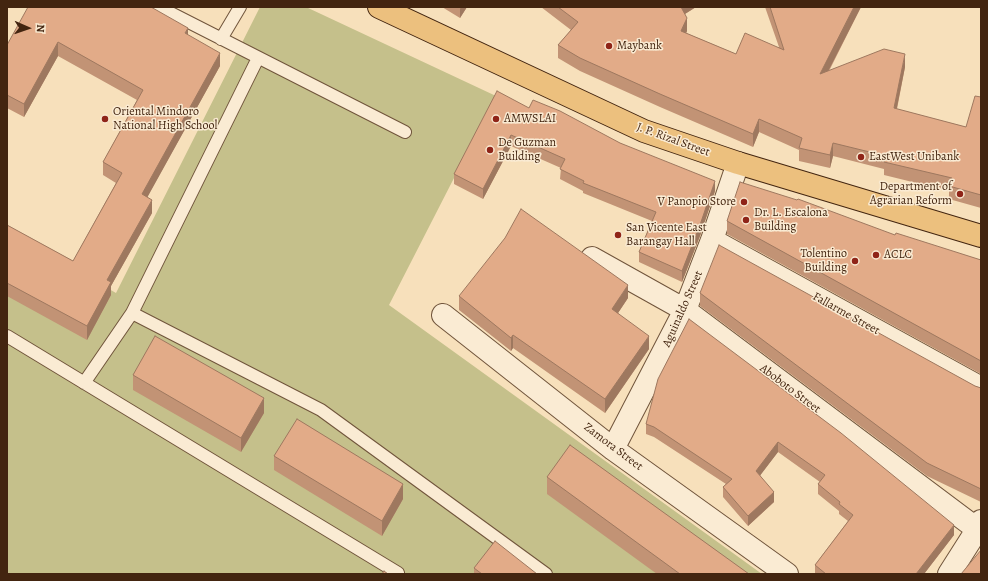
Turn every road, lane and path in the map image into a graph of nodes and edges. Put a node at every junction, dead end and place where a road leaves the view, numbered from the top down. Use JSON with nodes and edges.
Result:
{"nodes":[{"id":1,"x":159,"y":7,"type":"edge"},
{"id":2,"x":240,"y":7,"type":"edge"},
{"id":3,"x":379,"y":7,"type":"edge"},
{"id":4,"x":222,"y":39,"type":"junction"},
{"id":5,"x":258,"y":58,"type":"junction"},
{"id":6,"x":405,"y":132,"type":"dead end"},
{"id":7,"x":738,"y":163,"type":"junction"},
{"id":8,"x":981,"y":236,"type":"edge"},
{"id":9,"x":712,"y":240,"type":"junction"},
{"id":10,"x":592,"y":258,"type":"edge"},
{"id":11,"x":685,"y":310,"type":"junction"},
{"id":12,"x":132,"y":313,"type":"junction"},
{"id":13,"x":443,"y":315,"type":"dead end"},
{"id":14,"x":7,"y":336,"type":"edge"},
{"id":15,"x":84,"y":383,"type":"junction"},
{"id":16,"x":981,"y":388,"type":"edge"},
{"id":17,"x":614,"y":449,"type":"junction"},
{"id":18,"x":980,"y":528,"type":"edge"},
{"id":19,"x":398,"y":573,"type":"dead end"},
{"id":20,"x":546,"y":574,"type":"edge"},
{"id":21,"x":787,"y":574,"type":"edge"},
{"id":22,"x":949,"y":574,"type":"edge"}],
"edges":[{"from":1,"to":4,"type":"lane"},
{"from":2,"to":4,"type":"lane"},
{"from":3,"to":7,"type":"highway","name":"J. P. Rizal Street"},
{"from":4,"to":5,"type":"lane"},
{"from":5,"to":6,"type":"lane"},
{"from":5,"to":12,"type":"lane"},
{"from":7,"to":8,"type":"highway","name":"J. P. Rizal Street"},
{"from":7,"to":9,"type":"street","name":"Aguinaldo Street"},
{"from":9,"to":11,"type":"street","name":"Aguinaldo Street"},
{"from":9,"to":16,"type":"street","name":"Fallarme Street"},
{"from":10,"to":11,"type":"street","name":"Aboboto Street"},
{"from":11,"to":17,"type":"street","name":"Aguinaldo Street"},
{"from":11,"to":18,"type":"street","name":"Aboboto Street"},
{"from":12,"to":15,"type":"lane"},
{"from":12,"to":20,"type":"lane"},
{"from":13,"to":17,"type":"street","name":"Zamora Street"},
{"from":14,"to":15,"type":"lane"},
{"from":15,"to":19,"type":"lane"},
{"from":17,"to":21,"type":"street","name":"Zamora Street"},
{"from":18,"to":22,"type":"street"}]}
